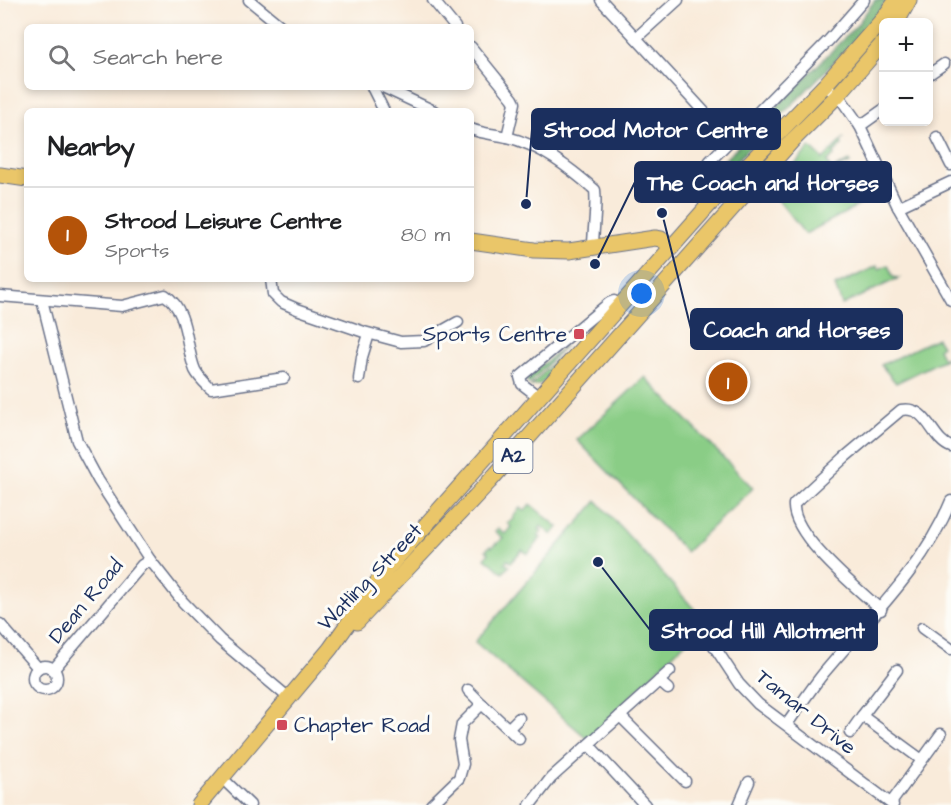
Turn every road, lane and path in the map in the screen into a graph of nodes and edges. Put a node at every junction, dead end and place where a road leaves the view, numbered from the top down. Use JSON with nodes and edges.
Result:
{"nodes":[{"id":1,"x":249,"y":0,"type":"edge"},
{"id":2,"x":433,"y":0,"type":"edge"},
{"id":3,"x":601,"y":0,"type":"edge"},
{"id":4,"x":678,"y":0,"type":"edge"},
{"id":5,"x":864,"y":0,"type":"edge"},
{"id":6,"x":897,"y":0,"type":"edge"},
{"id":7,"x":909,"y":0,"type":"edge"},
{"id":8,"x":899,"y":18,"type":"edge"},
{"id":9,"x":278,"y":24,"type":"edge"},
{"id":10,"x":453,"y":24,"type":"edge"},
{"id":11,"x":636,"y":38,"type":"junction"},
{"id":12,"x":879,"y":48,"type":"edge"},
{"id":13,"x":474,"y":51,"type":"edge"},
{"id":14,"x":944,"y":64,"type":"dead end"},
{"id":15,"x":932,"y":72,"type":"edge"},
{"id":16,"x":825,"y":85,"type":"junction"},
{"id":17,"x":374,"y":90,"type":"edge"},
{"id":18,"x":389,"y":90,"type":"edge"},
{"id":19,"x":837,"y":96,"type":"junction"},
{"id":20,"x":382,"y":108,"type":"edge"},
{"id":21,"x":428,"y":108,"type":"edge"},
{"id":22,"x":879,"y":113,"type":"edge"},
{"id":23,"x":861,"y":126,"type":"junction"},
{"id":24,"x":474,"y":130,"type":"edge"},
{"id":25,"x":507,"y":137,"type":"junction"},
{"id":26,"x":937,"y":137,"type":"dead end"},
{"id":27,"x":730,"y":140,"type":"junction"},
{"id":28,"x":761,"y":150,"type":"junction"},
{"id":29,"x":951,"y":165,"type":"edge"},
{"id":30,"x":0,"y":175,"type":"edge"},
{"id":31,"x":24,"y":179,"type":"edge"},
{"id":32,"x":951,"y":182,"type":"edge"},
{"id":33,"x":898,"y":207,"type":"junction"},
{"id":34,"x":715,"y":213,"type":"junction"},
{"id":35,"x":474,"y":241,"type":"edge"},
{"id":36,"x":672,"y":247,"type":"junction"},
{"id":37,"x":593,"y":248,"type":"junction"},
{"id":38,"x":271,"y":282,"type":"edge"},
{"id":39,"x":0,"y":296,"type":"edge"},
{"id":40,"x":42,"y":300,"type":"junction"},
{"id":41,"x":951,"y":300,"type":"edge"},
{"id":42,"x":620,"y":306,"type":"junction"},
{"id":43,"x":458,"y":322,"type":"dead end"},
{"id":44,"x":629,"y":326,"type":"junction"},
{"id":45,"x":369,"y":334,"type":"junction"},
{"id":46,"x":284,"y":378,"type":"dead end"},
{"id":47,"x":359,"y":379,"type":"dead end"},
{"id":48,"x":538,"y":397,"type":"junction"},
{"id":49,"x":530,"y":436,"type":"junction"},
{"id":50,"x":951,"y":447,"type":"edge"},
{"id":51,"x":460,"y":486,"type":"junction"},
{"id":52,"x":951,"y":501,"type":"edge"},
{"id":53,"x":150,"y":560,"type":"junction"},
{"id":54,"x":880,"y":610,"type":"junction"},
{"id":55,"x":0,"y":624,"type":"edge"},
{"id":56,"x":922,"y":628,"type":"dead end"},
{"id":57,"x":724,"y":641,"type":"dead end"},
{"id":58,"x":330,"y":649,"type":"junction"},
{"id":59,"x":951,"y":649,"type":"edge"},
{"id":60,"x":38,"y":668,"type":"junction"},
{"id":61,"x":53,"y":670,"type":"junction"},
{"id":62,"x":897,"y":670,"type":"dead end"},
{"id":63,"x":670,"y":671,"type":"dead end"},
{"id":64,"x":659,"y":681,"type":"junction"},
{"id":65,"x":668,"y":689,"type":"dead end"},
{"id":66,"x":468,"y":690,"type":"dead end"},
{"id":67,"x":289,"y":698,"type":"junction"},
{"id":68,"x":482,"y":704,"type":"junction"},
{"id":69,"x":620,"y":716,"type":"junction"},
{"id":70,"x":862,"y":716,"type":"junction"},
{"id":71,"x":519,"y":718,"type":"dead end"},
{"id":72,"x":787,"y":724,"type":"junction"},
{"id":73,"x":508,"y":729,"type":"junction"},
{"id":74,"x":850,"y":733,"type":"dead end"},
{"id":75,"x":941,"y":734,"type":"dead end"},
{"id":76,"x":519,"y":740,"type":"dead end"},
{"id":77,"x":589,"y":745,"type":"junction"},
{"id":78,"x":922,"y":760,"type":"junction"},
{"id":79,"x":223,"y":779,"type":"junction"},
{"id":80,"x":685,"y":781,"type":"dead end"},
{"id":81,"x":748,"y":782,"type":"dead end"},
{"id":82,"x":892,"y":804,"type":"edge"},
{"id":83,"x":199,"y":805,"type":"edge"},
{"id":84,"x":250,"y":805,"type":"edge"},
{"id":85,"x":431,"y":805,"type":"edge"},
{"id":86,"x":530,"y":805,"type":"edge"},
{"id":87,"x":645,"y":805,"type":"edge"},
{"id":88,"x":739,"y":805,"type":"edge"}],
"edges":[{"from":1,"to":9,"type":"street"},
{"from":2,"to":10,"type":"street"},
{"from":3,"to":11,"type":"street"},
{"from":4,"to":11,"type":"street"},
{"from":5,"to":27,"type":"street"},
{"from":6,"to":16,"type":"main road","number":"A2"},
{"from":7,"to":8,"type":"main road"},
{"from":11,"to":27,"type":"street"},
{"from":12,"to":19,"type":"main road","number":"A2"},
{"from":13,"to":25,"type":"street"},
{"from":14,"to":15,"type":"street"},
{"from":16,"to":19,"type":"street"},
{"from":16,"to":28,"type":"main road","number":"A2"},
{"from":17,"to":20,"type":"street"},
{"from":18,"to":21,"type":"street"},
{"from":19,"to":23,"type":"street"},
{"from":19,"to":28,"type":"main road"},
{"from":19,"to":34,"type":"main road","number":"A2"},
{"from":22,"to":23,"type":"street"},
{"from":23,"to":33,"type":"street"},
{"from":24,"to":25,"type":"street"},
{"from":25,"to":37,"type":"street"},
{"from":26,"to":29,"type":"street"},
{"from":27,"to":34,"type":"street"},
{"from":28,"to":34,"type":"main road","number":"A2"},
{"from":30,"to":31,"type":"main road"},
{"from":32,"to":33,"type":"street"},
{"from":33,"to":41,"type":"street"},
{"from":34,"to":36,"type":"main road","number":"A2"},
{"from":34,"to":44,"type":"main road","name":"Watling Street","number":"A2"},
{"from":35,"to":37,"type":"main road"},
{"from":36,"to":37,"type":"main road"},
{"from":36,"to":42,"type":"main road","name":"Watling Street","number":"A2"},
{"from":38,"to":45,"type":"street"},
{"from":39,"to":40,"type":"street"},
{"from":40,"to":46,"type":"street"},
{"from":40,"to":53,"type":"street"},
{"from":42,"to":48,"type":"main road","name":"Watling Street","number":"A2"},
{"from":42,"to":48,"type":"street","name":"Watling Street"},
{"from":43,"to":45,"type":"street"},
{"from":44,"to":48,"type":"main road","name":"Watling Street"},
{"from":44,"to":49,"type":"main road","name":"Watling Street","number":"A2"},
{"from":45,"to":47,"type":"street"},
{"from":48,"to":51,"type":"main road","name":"Watling Street","number":"A2"},
{"from":49,"to":51,"type":"main road","name":"Watling Street"},
{"from":49,"to":58,"type":"main road","name":"Watling Street","number":"A2"},
{"from":50,"to":54,"type":"street"},
{"from":51,"to":58,"type":"main road","name":"Watling Street","number":"A2"},
{"from":52,"to":54,"type":"street"},
{"from":53,"to":61,"type":"street","name":"Dean Road"},
{"from":53,"to":67,"type":"street"},
{"from":54,"to":72,"type":"street"},
{"from":55,"to":60,"type":"street"},
{"from":56,"to":59,"type":"street"},
{"from":57,"to":72,"type":"street","name":"Tamar Drive"},
{"from":58,"to":67,"type":"main road","number":"A2"},
{"from":60,"to":61,"type":"street","name":"Dean Road"},
{"from":60,"to":61,"type":"street","name":"Dean Road"},
{"from":62,"to":70,"type":"street"},
{"from":63,"to":64,"type":"street"},
{"from":64,"to":65,"type":"street"},
{"from":64,"to":69,"type":"street"},
{"from":66,"to":68,"type":"street"},
{"from":67,"to":79,"type":"main road","number":"A2"},
{"from":68,"to":73,"type":"street"},
{"from":68,"to":85,"type":"street"},
{"from":69,"to":77,"type":"street"},
{"from":69,"to":80,"type":"street"},
{"from":70,"to":74,"type":"street"},
{"from":70,"to":78,"type":"street"},
{"from":71,"to":73,"type":"street"},
{"from":72,"to":82,"type":"street","name":"Tamar Drive"},
{"from":73,"to":76,"type":"street"},
{"from":75,"to":78,"type":"street"},
{"from":77,"to":86,"type":"street"},
{"from":77,"to":87,"type":"street"},
{"from":78,"to":82,"type":"street"},
{"from":79,"to":83,"type":"main road","number":"A2"},
{"from":79,"to":84,"type":"street"},
{"from":81,"to":88,"type":"street"}]}
